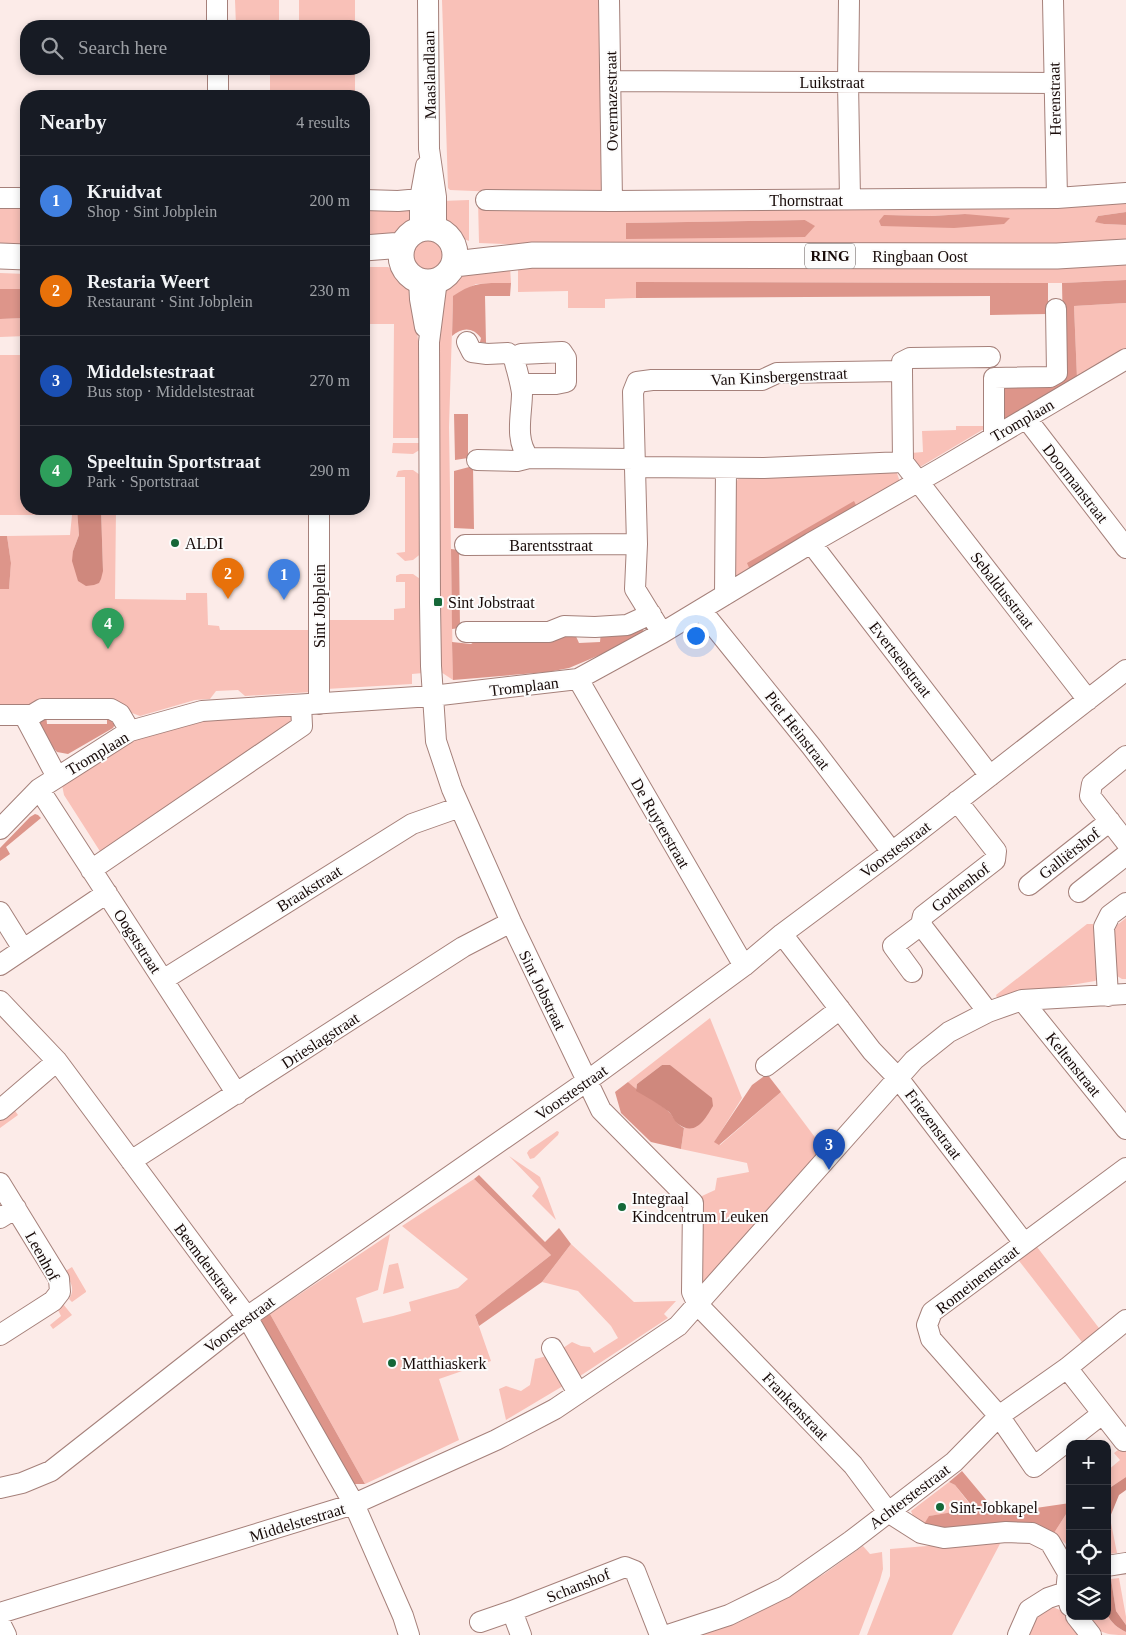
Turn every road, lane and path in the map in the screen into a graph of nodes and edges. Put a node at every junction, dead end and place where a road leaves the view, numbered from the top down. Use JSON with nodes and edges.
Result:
{"nodes":[{"id":1,"x":217,"y":0,"type":"edge"},
{"id":2,"x":428,"y":0,"type":"edge"},
{"id":3,"x":609,"y":0,"type":"edge"},
{"id":4,"x":849,"y":0,"type":"edge"},
{"id":5,"x":1053,"y":0,"type":"edge"},
{"id":6,"x":217,"y":20,"type":"edge"},
{"id":7,"x":218,"y":75,"type":"edge"},
{"id":8,"x":610,"y":81,"type":"junction"},
{"id":9,"x":848,"y":82,"type":"junction"},
{"id":10,"x":1054,"y":83,"type":"junction"},
{"id":11,"x":218,"y":90,"type":"edge"},
{"id":12,"x":430,"y":149,"type":"junction"},
{"id":13,"x":1126,"y":193,"type":"edge"},
{"id":14,"x":0,"y":198,"type":"edge"},
{"id":15,"x":20,"y":198,"type":"edge"},
{"id":16,"x":1057,"y":198,"type":"junction"},
{"id":17,"x":420,"y":199,"type":"junction"},
{"id":18,"x":850,"y":199,"type":"junction"},
{"id":19,"x":370,"y":200,"type":"edge"},
{"id":20,"x":486,"y":200,"type":"dead end"},
{"id":21,"x":612,"y":202,"type":"junction"},
{"id":22,"x":370,"y":249,"type":"edge"},
{"id":23,"x":1126,"y":252,"type":"edge"},
{"id":24,"x":428,"y":254,"type":"junction"},
{"id":25,"x":0,"y":256,"type":"edge"},
{"id":26,"x":20,"y":257,"type":"edge"},
{"id":27,"x":370,"y":259,"type":"edge"},
{"id":28,"x":1056,"y":309,"type":"dead end"},
{"id":29,"x":467,"y":342,"type":"dead end"},
{"id":30,"x":990,"y":357,"type":"dead end"},
{"id":31,"x":514,"y":358,"type":"junction"},
{"id":32,"x":1126,"y":359,"type":"edge"},
{"id":33,"x":902,"y":371,"type":"junction"},
{"id":34,"x":521,"y":384,"type":"junction"},
{"id":35,"x":1026,"y":418,"type":"junction"},
{"id":36,"x":994,"y":436,"type":"junction"},
{"id":37,"x":529,"y":458,"type":"junction"},
{"id":38,"x":476,"y":460,"type":"dead end"},
{"id":39,"x":903,"y":462,"type":"junction"},
{"id":40,"x":636,"y":463,"type":"junction"},
{"id":41,"x":726,"y":469,"type":"junction"},
{"id":42,"x":918,"y":482,"type":"junction"},
{"id":43,"x":320,"y":515,"type":"edge"},
{"id":44,"x":811,"y":543,"type":"junction"},
{"id":45,"x":637,"y":544,"type":"junction"},
{"id":46,"x":465,"y":545,"type":"dead end"},
{"id":47,"x":1126,"y":548,"type":"edge"},
{"id":48,"x":725,"y":595,"type":"junction"},
{"id":49,"x":701,"y":610,"type":"junction"},
{"id":50,"x":650,"y":614,"type":"junction"},
{"id":51,"x":466,"y":632,"type":"dead end"},
{"id":52,"x":662,"y":633,"type":"junction"},
{"id":53,"x":1126,"y":671,"type":"edge"},
{"id":54,"x":578,"y":679,"type":"junction"},
{"id":55,"x":432,"y":696,"type":"junction"},
{"id":56,"x":1088,"y":700,"type":"junction"},
{"id":57,"x":310,"y":704,"type":"junction"},
{"id":58,"x":0,"y":715,"type":"edge"},
{"id":59,"x":24,"y":715,"type":"junction"},
{"id":60,"x":130,"y":731,"type":"junction"},
{"id":61,"x":1126,"y":756,"type":"edge"},
{"id":62,"x":990,"y":776,"type":"junction"},
{"id":63,"x":57,"y":777,"type":"junction"},
{"id":64,"x":39,"y":789,"type":"junction"},
{"id":65,"x":957,"y":801,"type":"junction"},
{"id":66,"x":460,"y":806,"type":"junction"},
{"id":67,"x":1110,"y":821,"type":"junction"},
{"id":68,"x":0,"y":829,"type":"edge"},
{"id":69,"x":1126,"y":842,"type":"edge"},
{"id":70,"x":892,"y":852,"type":"junction"},
{"id":71,"x":1126,"y":855,"type":"edge"},
{"id":72,"x":91,"y":870,"type":"junction"},
{"id":73,"x":1029,"y":884,"type":"dead end"},
{"id":74,"x":1079,"y":892,"type":"dead end"},
{"id":75,"x":107,"y":893,"type":"junction"},
{"id":76,"x":1126,"y":903,"type":"edge"},
{"id":77,"x":0,"y":912,"type":"edge"},
{"id":78,"x":510,"y":922,"type":"junction"},
{"id":79,"x":921,"y":925,"type":"junction"},
{"id":80,"x":782,"y":934,"type":"junction"},
{"id":81,"x":24,"y":949,"type":"junction"},
{"id":82,"x":0,"y":965,"type":"edge"},
{"id":83,"x":744,"y":966,"type":"junction"},
{"id":84,"x":912,"y":972,"type":"dead end"},
{"id":85,"x":163,"y":980,"type":"junction"},
{"id":86,"x":1117,"y":995,"type":"edge"},
{"id":87,"x":1022,"y":1000,"type":"junction"},
{"id":88,"x":0,"y":1001,"type":"edge"},
{"id":89,"x":840,"y":1009,"type":"junction"},
{"id":90,"x":988,"y":1012,"type":"junction"},
{"id":91,"x":57,"y":1061,"type":"junction"},
{"id":92,"x":766,"y":1066,"type":"dead end"},
{"id":93,"x":898,"y":1078,"type":"junction"},
{"id":94,"x":587,"y":1081,"type":"junction"},
{"id":95,"x":237,"y":1094,"type":"junction"},
{"id":96,"x":0,"y":1110,"type":"edge"},
{"id":97,"x":1126,"y":1129,"type":"edge"},
{"id":98,"x":131,"y":1161,"type":"junction"},
{"id":99,"x":1126,"y":1168,"type":"edge"},
{"id":100,"x":0,"y":1183,"type":"edge"},
{"id":101,"x":8,"y":1213,"type":"edge"},
{"id":102,"x":1024,"y":1243,"type":"junction"},
{"id":103,"x":698,"y":1305,"type":"junction"},
{"id":104,"x":247,"y":1317,"type":"junction"},
{"id":105,"x":1126,"y":1320,"type":"edge"},
{"id":106,"x":0,"y":1335,"type":"edge"},
{"id":107,"x":552,"y":1348,"type":"dead end"},
{"id":108,"x":1067,"y":1368,"type":"junction"},
{"id":109,"x":578,"y":1393,"type":"junction"},
{"id":110,"x":1102,"y":1414,"type":"junction"},
{"id":111,"x":999,"y":1416,"type":"junction"},
{"id":112,"x":1124,"y":1441,"type":"dead end"},
{"id":113,"x":0,"y":1488,"type":"edge"},
{"id":114,"x":354,"y":1504,"type":"junction"},
{"id":115,"x":888,"y":1512,"type":"junction"},
{"id":116,"x":1126,"y":1563,"type":"edge"},
{"id":117,"x":1111,"y":1565,"type":"edge"},
{"id":118,"x":1066,"y":1581,"type":"edge"},
{"id":119,"x":1066,"y":1587,"type":"edge"},
{"id":120,"x":512,"y":1611,"type":"junction"},
{"id":121,"x":0,"y":1613,"type":"edge"},
{"id":122,"x":1079,"y":1620,"type":"edge"},
{"id":123,"x":480,"y":1622,"type":"dead end"},
{"id":124,"x":0,"y":1623,"type":"edge"},
{"id":125,"x":6,"y":1635,"type":"edge"},
{"id":126,"x":409,"y":1635,"type":"edge"},
{"id":127,"x":521,"y":1635,"type":"edge"},
{"id":128,"x":660,"y":1635,"type":"edge"},
{"id":129,"x":668,"y":1635,"type":"edge"},
{"id":130,"x":1018,"y":1635,"type":"edge"},
{"id":131,"x":1091,"y":1635,"type":"edge"}],
"edges":[{"from":1,"to":6,"type":"street"},
{"from":2,"to":12,"type":"street","name":"Maaslandlaan"},
{"from":3,"to":8,"type":"street","name":"Overmazestraat"},
{"from":4,"to":9,"type":"street"},
{"from":5,"to":10,"type":"street","name":"Herenstraat"},
{"from":7,"to":11,"type":"street"},
{"from":8,"to":9,"type":"street","name":"Luikstraat"},
{"from":8,"to":21,"type":"street","name":"Overmazestraat"},
{"from":9,"to":10,"type":"street","name":"Luikstraat"},
{"from":9,"to":18,"type":"street"},
{"from":10,"to":16,"type":"street","name":"Herenstraat"},
{"from":12,"to":17,"type":"street","name":"Maaslandlaan"},
{"from":12,"to":24,"type":"street","name":"Maaslandlaan"},
{"from":13,"to":16,"type":"street","name":"Thornstraat"},
{"from":14,"to":15,"type":"street"},
{"from":16,"to":18,"type":"street","name":"Thornstraat"},
{"from":17,"to":19,"type":"street"},
{"from":17,"to":24,"type":"street","name":"Maaslandlaan"},
{"from":18,"to":21,"type":"street","name":"Thornstraat"},
{"from":20,"to":21,"type":"street","name":"Thornstraat"},
{"from":22,"to":24,"type":"main road","name":"Ringbaan Oost","number":"RING"},
{"from":23,"to":24,"type":"main road","name":"Ringbaan Oost","number":"RING"},
{"from":24,"to":27,"type":"main road","name":"Ringbaan Oost","number":"RING"},
{"from":24,"to":55,"type":"street","name":"Sint Jobstraat"},
{"from":25,"to":26,"type":"main road"},
{"from":28,"to":36,"type":"street"},
{"from":29,"to":31,"type":"street"},
{"from":30,"to":33,"type":"street"},
{"from":31,"to":34,"type":"street"},
{"from":31,"to":34,"type":"street"},
{"from":32,"to":35,"type":"street","name":"Tromplaan"},
{"from":33,"to":39,"type":"street"},
{"from":33,"to":40,"type":"street","name":"Van Kinsbergenstraat"},
{"from":34,"to":37,"type":"street"},
{"from":35,"to":36,"type":"street","name":"Tromplaan"},
{"from":35,"to":47,"type":"street","name":"Doormanstraat"},
{"from":36,"to":42,"type":"street","name":"Tromplaan"},
{"from":37,"to":38,"type":"street"},
{"from":37,"to":40,"type":"street"},
{"from":39,"to":41,"type":"street"},
{"from":39,"to":42,"type":"street"},
{"from":40,"to":41,"type":"street"},
{"from":40,"to":45,"type":"street","name":"Van Kinsbergenstraat"},
{"from":41,"to":48,"type":"street"},
{"from":42,"to":44,"type":"street","name":"Tromplaan"},
{"from":42,"to":56,"type":"street","name":"Sebaldusstraat"},
{"from":43,"to":57,"type":"street","name":"Sint Jobplein"},
{"from":44,"to":48,"type":"street","name":"Tromplaan"},
{"from":44,"to":62,"type":"street","name":"Evertsenstraat"},
{"from":45,"to":46,"type":"street","name":"Barentsstraat"},
{"from":45,"to":50,"type":"street","name":"Van Kinsbergenstraat"},
{"from":48,"to":49,"type":"street","name":"Tromplaan"},
{"from":49,"to":52,"type":"street","name":"Tromplaan"},
{"from":49,"to":70,"type":"street","name":"Piet Heinstraat"},
{"from":50,"to":51,"type":"street"},
{"from":50,"to":52,"type":"street","name":"Van Kinsbergenstraat"},
{"from":52,"to":54,"type":"street","name":"Tromplaan"},
{"from":53,"to":56,"type":"street","name":"Voorstestraat"},
{"from":54,"to":55,"type":"street","name":"Tromplaan"},
{"from":54,"to":83,"type":"street","name":"De Ruyterstraat"},
{"from":55,"to":57,"type":"street","name":"Tromplaan"},
{"from":55,"to":66,"type":"street","name":"Sint Jobstraat"},
{"from":56,"to":62,"type":"street","name":"Voorstestraat"},
{"from":57,"to":60,"type":"street","name":"Tromplaan"},
{"from":57,"to":72,"type":"street"},
{"from":58,"to":59,"type":"street"},
{"from":59,"to":60,"type":"street"},
{"from":59,"to":63,"type":"street"},
{"from":60,"to":63,"type":"street","name":"Tromplaan"},
{"from":61,"to":67,"type":"street","name":"Galliërshof"},
{"from":62,"to":65,"type":"street","name":"Voorstestraat"},
{"from":63,"to":64,"type":"street","name":"Tromplaan"},
{"from":64,"to":68,"type":"street","name":"Tromplaan"},
{"from":64,"to":72,"type":"street","name":"Oogststraat"},
{"from":65,"to":70,"type":"street","name":"Voorstestraat"},
{"from":65,"to":79,"type":"street","name":"Gothenhof"},
{"from":66,"to":78,"type":"street","name":"Sint Jobstraat"},
{"from":66,"to":85,"type":"street","name":"Braakstraat"},
{"from":67,"to":69,"type":"street","name":"Galliërshof"},
{"from":67,"to":73,"type":"street","name":"Galliërshof"},
{"from":70,"to":80,"type":"street","name":"Voorstestraat"},
{"from":71,"to":74,"type":"street"},
{"from":72,"to":75,"type":"street","name":"Oogststraat"},
{"from":75,"to":81,"type":"street"},
{"from":75,"to":85,"type":"street","name":"Oogststraat"},
{"from":76,"to":86,"type":"street"},
{"from":77,"to":81,"type":"street"},
{"from":78,"to":94,"type":"street","name":"Sint Jobstraat"},
{"from":78,"to":95,"type":"street","name":"Drieslagstraat"},
{"from":79,"to":84,"type":"street","name":"Gothenhof"},
{"from":79,"to":90,"type":"street","name":"Gothenhof"},
{"from":80,"to":83,"type":"street","name":"Voorstestraat"},
{"from":80,"to":89,"type":"street","name":"Friezenstraat"},
{"from":81,"to":82,"type":"street"},
{"from":83,"to":94,"type":"street","name":"Voorstestraat"},
{"from":85,"to":95,"type":"street","name":"Oogststraat"},
{"from":86,"to":87,"type":"street","name":"Middelstestraat"},
{"from":87,"to":90,"type":"street","name":"Middelstestraat"},
{"from":87,"to":97,"type":"street","name":"Keltenstraat"},
{"from":88,"to":91,"type":"street","name":"Beemdenstraat"},
{"from":89,"to":92,"type":"street"},
{"from":89,"to":93,"type":"street","name":"Friezenstraat"},
{"from":90,"to":93,"type":"street","name":"Middelstestraat"},
{"from":91,"to":96,"type":"street"},
{"from":91,"to":98,"type":"street","name":"Beemdenstraat"},
{"from":93,"to":102,"type":"street","name":"Friezenstraat"},
{"from":93,"to":103,"type":"street","name":"Middelstestraat"},
{"from":94,"to":103,"type":"street","name":"Sint Jobstraat"},
{"from":94,"to":104,"type":"street","name":"Voorstestraat"},
{"from":95,"to":98,"type":"street","name":"Drieslagstraat"},
{"from":98,"to":104,"type":"street","name":"Beemdenstraat"},
{"from":99,"to":102,"type":"street","name":"Romeinenstraat"},
{"from":100,"to":101,"type":"street","name":"Leenhof"},
{"from":101,"to":106,"type":"street","name":"Leenhof"},
{"from":102,"to":111,"type":"street","name":"Romeinenstraat"},
{"from":103,"to":109,"type":"street","name":"Middelstestraat"},
{"from":103,"to":115,"type":"street","name":"Frankenstraat"},
{"from":104,"to":113,"type":"street","name":"Voorstestraat"},
{"from":104,"to":114,"type":"street","name":"Beemdenstraat"},
{"from":105,"to":108,"type":"street","name":"Achterstestraat"},
{"from":107,"to":109,"type":"street"},
{"from":108,"to":110,"type":"street"},
{"from":108,"to":111,"type":"street","name":"Achterstestraat"},
{"from":109,"to":114,"type":"street","name":"Middelstestraat"},
{"from":110,"to":111,"type":"street","name":"Romeinenstraat"},
{"from":110,"to":112,"type":"street"},
{"from":111,"to":115,"type":"street","name":"Achterstestraat"},
{"from":114,"to":121,"type":"street","name":"Middelstestraat"},
{"from":114,"to":126,"type":"street","name":"Beemdenstraat"},
{"from":115,"to":118,"type":"street"},
{"from":115,"to":129,"type":"street","name":"Achterstestraat"},
{"from":116,"to":117,"type":"street"},
{"from":119,"to":130,"type":"street"},
{"from":120,"to":123,"type":"street","name":"Schanshof"},
{"from":120,"to":127,"type":"street"},
{"from":120,"to":128,"type":"street","name":"Schanshof"},
{"from":122,"to":131,"type":"street"},
{"from":124,"to":125,"type":"street"}]}
